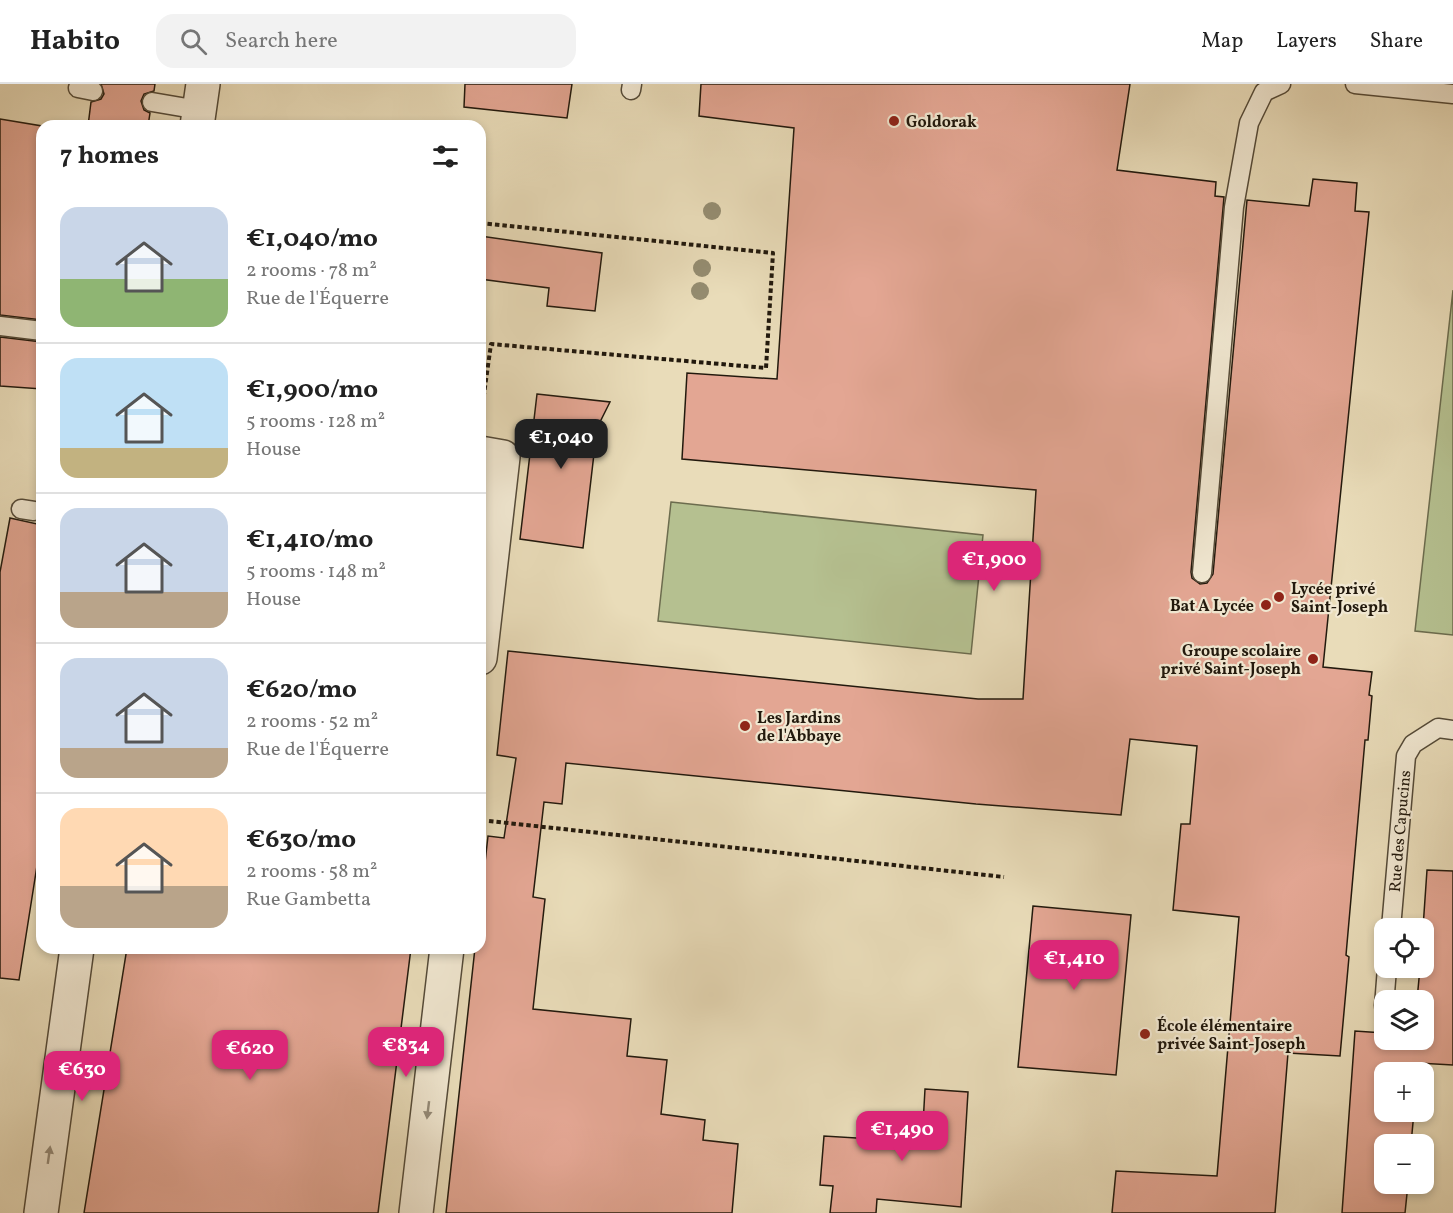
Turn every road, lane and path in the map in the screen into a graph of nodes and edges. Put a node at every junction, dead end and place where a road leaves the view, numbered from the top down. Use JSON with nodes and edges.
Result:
{"nodes":[{"id":1,"x":1281,"y":84,"type":"edge"},
{"id":2,"x":1355,"y":84,"type":"edge"},
{"id":3,"x":1453,"y":94,"type":"edge"},
{"id":4,"x":152,"y":102,"type":"dead end"},
{"id":5,"x":200,"y":107,"type":"edge"},
{"id":6,"x":486,"y":224,"type":"edge"},
{"id":7,"x":0,"y":326,"type":"edge"},
{"id":8,"x":36,"y":330,"type":"edge"},
{"id":9,"x":486,"y":379,"type":"edge"},
{"id":10,"x":486,"y":454,"type":"edge"},
{"id":11,"x":1202,"y":573,"type":"dead end"},
{"id":12,"x":486,"y":606,"type":"edge"},
{"id":13,"x":1453,"y":730,"type":"edge"},
{"id":14,"x":489,"y":821,"type":"dead end"},
{"id":15,"x":1004,"y":877,"type":"dead end"},
{"id":16,"x":1392,"y":918,"type":"edge"},
{"id":17,"x":76,"y":954,"type":"edge"},
{"id":18,"x":446,"y":954,"type":"edge"},
{"id":19,"x":40,"y":1213,"type":"edge"},
{"id":20,"x":416,"y":1213,"type":"edge"}],
"edges":[{"from":1,"to":11,"type":"lane"},
{"from":2,"to":3,"type":"lane"},
{"from":4,"to":5,"type":"lane"},
{"from":6,"to":9,"type":"path"},
{"from":7,"to":8,"type":"lane"},
{"from":10,"to":12,"type":"street"},
{"from":13,"to":16,"type":"lane","name":"Rue des Capucins"},
{"from":14,"to":15,"type":"path"},
{"from":19,"to":17,"type":"street","one_way":true},
{"from":18,"to":20,"type":"street","one_way":true}]}
